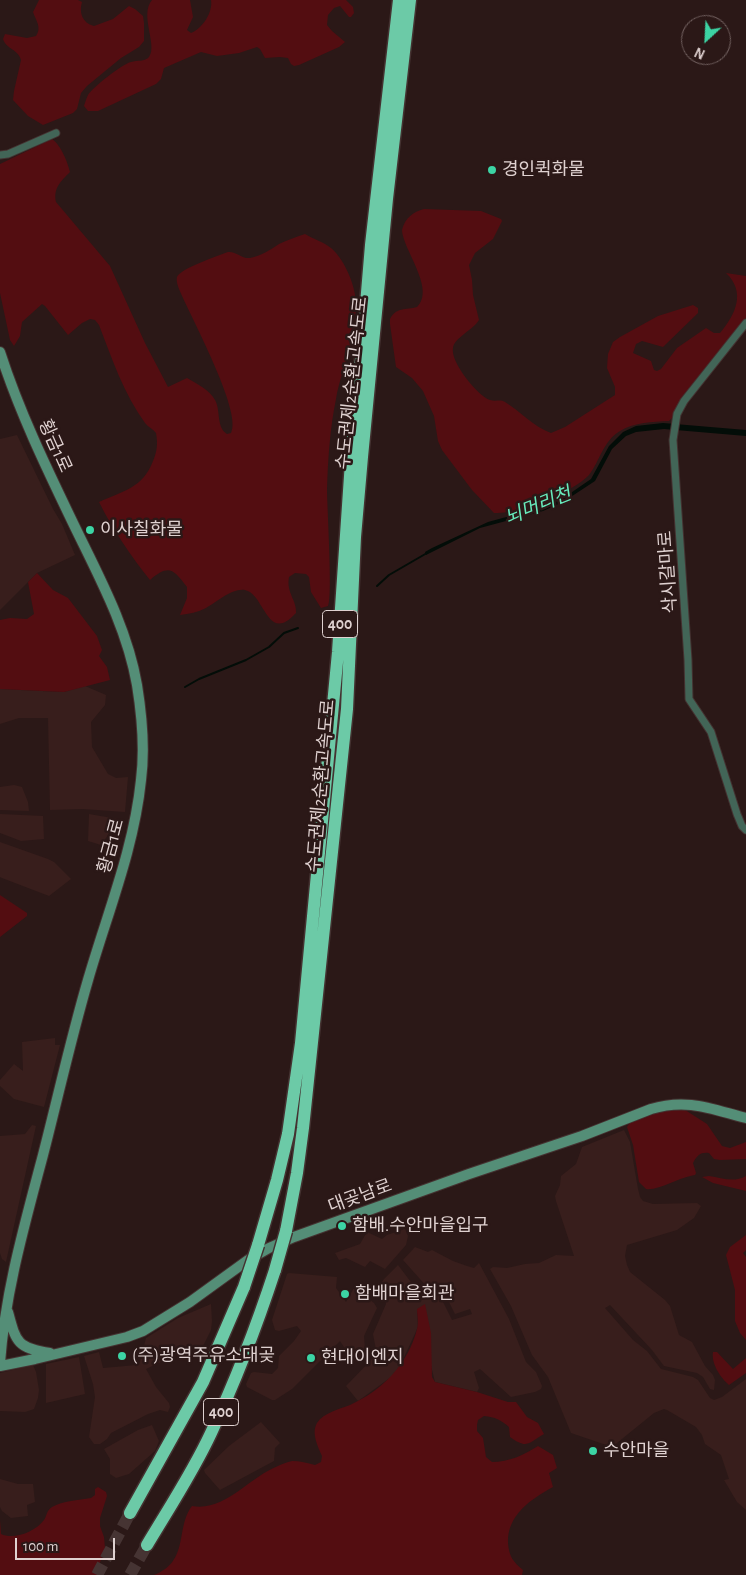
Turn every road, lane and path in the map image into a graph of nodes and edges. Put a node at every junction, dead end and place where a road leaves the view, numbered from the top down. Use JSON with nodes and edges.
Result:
{"nodes":[{"id":1,"x":399,"y":0,"type":"edge"},
{"id":2,"x":410,"y":0,"type":"edge"},
{"id":3,"x":56,"y":133,"type":"dead end"},
{"id":4,"x":4,"y":155,"type":"edge"},
{"id":5,"x":746,"y":323,"type":"edge"},
{"id":6,"x":0,"y":352,"type":"edge"},
{"id":7,"x":746,"y":830,"type":"edge"},
{"id":8,"x":746,"y":1118,"type":"edge"},
{"id":9,"x":7,"y":1309,"type":"junction"},
{"id":10,"x":0,"y":1328,"type":"edge"},
{"id":11,"x":56,"y":1353,"type":"junction"},
{"id":12,"x":0,"y":1364,"type":"edge"},
{"id":13,"x":130,"y":1513,"type":"tunnel mouth"},
{"id":14,"x":147,"y":1545,"type":"tunnel mouth"}],
"edges":[{"from":1,"to":13,"type":"highway","name":"수도권제2순환고속도로","number":"400","bridge":true},
{"from":2,"to":14,"type":"highway","name":"수도권제2순환고속도로","number":"400","bridge":true},
{"from":3,"to":4,"type":"street"},
{"from":5,"to":7,"type":"street","name":"삭시갈마로"},
{"from":6,"to":9,"type":"street","name":"황금1로"},
{"from":8,"to":11,"type":"street","name":"대곶남로"},
{"from":9,"to":10,"type":"street"},
{"from":9,"to":11,"type":"street"},
{"from":9,"to":12,"type":"street","name":"황금1로"},
{"from":11,"to":12,"type":"street","name":"대곶남로"}]}
